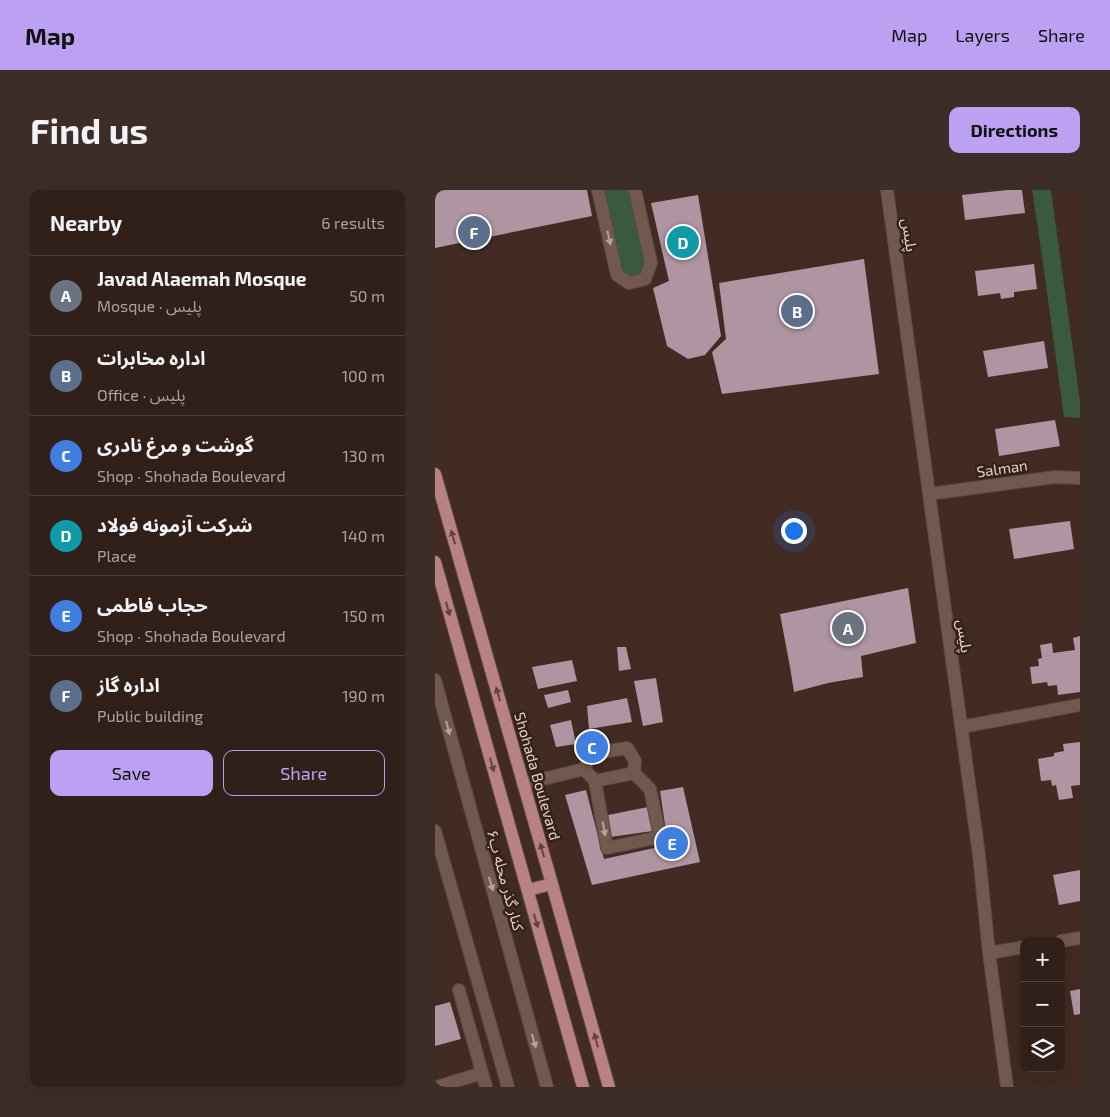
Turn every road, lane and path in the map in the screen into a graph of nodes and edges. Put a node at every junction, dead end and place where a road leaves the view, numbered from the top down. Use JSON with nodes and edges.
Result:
{"nodes":[{"id":1,"x":598,"y":190,"type":"edge"},
{"id":2,"x":635,"y":190,"type":"edge"},
{"id":3,"x":887,"y":190,"type":"edge"},
{"id":4,"x":435,"y":474,"type":"edge"},
{"id":5,"x":1080,"y":478,"type":"edge"},
{"id":6,"x":929,"y":494,"type":"junction"},
{"id":7,"x":435,"y":562,"type":"edge"},
{"id":8,"x":435,"y":680,"type":"edge"},
{"id":9,"x":1080,"y":705,"type":"edge"},
{"id":10,"x":961,"y":727,"type":"junction"},
{"id":11,"x":584,"y":769,"type":"junction"},
{"id":12,"x":634,"y":773,"type":"junction"},
{"id":13,"x":595,"y":781,"type":"junction"},
{"id":14,"x":523,"y":784,"type":"junction"},
{"id":15,"x":435,"y":830,"type":"edge"},
{"id":16,"x":552,"y":884,"type":"junction"},
{"id":17,"x":527,"y":890,"type":"junction"},
{"id":18,"x":1080,"y":938,"type":"edge"},
{"id":19,"x":1065,"y":940,"type":"edge"},
{"id":20,"x":1020,"y":948,"type":"edge"},
{"id":21,"x":989,"y":953,"type":"junction"},
{"id":22,"x":459,"y":990,"type":"dead end"},
{"id":23,"x":482,"y":1073,"type":"junction"},
{"id":24,"x":437,"y":1087,"type":"edge"},
{"id":25,"x":486,"y":1087,"type":"edge"},
{"id":26,"x":508,"y":1087,"type":"edge"},
{"id":27,"x":547,"y":1087,"type":"edge"},
{"id":28,"x":583,"y":1087,"type":"edge"},
{"id":29,"x":609,"y":1087,"type":"edge"},
{"id":30,"x":1007,"y":1087,"type":"edge"}],
"edges":[{"from":1,"to":2,"type":"street","one_way":true},
{"from":3,"to":6,"type":"street","name":"پلیس"},
{"from":14,"to":4,"type":"main road","name":"Shohada Boulevard","one_way":true},
{"from":5,"to":6,"type":"street","name":"Salman"},
{"from":6,"to":10,"type":"street","name":"پلیس"},
{"from":7,"to":17,"type":"main road","one_way":true},
{"from":8,"to":27,"type":"street","name":"کنار گذر محله ب۶","one_way":true},
{"from":9,"to":10,"type":"street"},
{"from":10,"to":21,"type":"street","name":"پلیس"},
{"from":11,"to":12,"type":"street"},
{"from":11,"to":13,"type":"street"},
{"from":11,"to":14,"type":"street"},
{"from":12,"to":13,"type":"street"},
{"from":13,"to":12,"type":"street","one_way":true},
{"from":16,"to":14,"type":"main road","name":"Shohada Boulevard","one_way":true},
{"from":15,"to":26,"type":"street"},
{"from":16,"to":17,"type":"main road"},
{"from":29,"to":16,"type":"main road","name":"Shohada Boulevard","one_way":true},
{"from":17,"to":28,"type":"main road","one_way":true},
{"from":18,"to":19,"type":"street"},
{"from":20,"to":21,"type":"street"},
{"from":21,"to":30,"type":"street","name":"پلیس"},
{"from":22,"to":23,"type":"street"},
{"from":23,"to":24,"type":"street"},
{"from":23,"to":25,"type":"street"}]}
